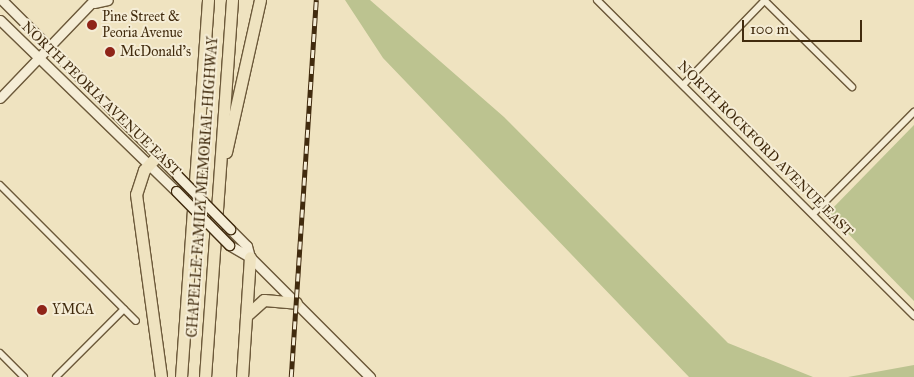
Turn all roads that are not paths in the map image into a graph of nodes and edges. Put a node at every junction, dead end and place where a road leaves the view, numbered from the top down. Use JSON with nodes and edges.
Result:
{"nodes":[{"id":1,"x":2,"y":0,"type":"edge"},
{"id":2,"x":108,"y":0,"type":"edge"},
{"id":3,"x":208,"y":0,"type":"edge"},
{"id":4,"x":232,"y":0,"type":"edge"},
{"id":5,"x":260,"y":0,"type":"edge"},
{"id":6,"x":598,"y":0,"type":"edge"},
{"id":7,"x":765,"y":0,"type":"edge"},
{"id":8,"x":94,"y":1,"type":"edge"},
{"id":9,"x":0,"y":20,"type":"edge"},
{"id":10,"x":50,"y":48,"type":"junction"},
{"id":11,"x":39,"y":59,"type":"junction"},
{"id":12,"x":683,"y":85,"type":"junction"},
{"id":13,"x":852,"y":87,"type":"dead end"},
{"id":14,"x":0,"y":98,"type":"edge"},
{"id":15,"x":914,"y":112,"type":"edge"},
{"id":16,"x":157,"y":156,"type":"junction"},
{"id":17,"x":148,"y":165,"type":"junction"},
{"id":18,"x":0,"y":185,"type":"edge"},
{"id":19,"x":216,"y":205,"type":"junction"},
{"id":20,"x":813,"y":214,"type":"junction"},
{"id":21,"x":250,"y":257,"type":"junction"},
{"id":22,"x":296,"y":303,"type":"junction"},
{"id":23,"x":124,"y":309,"type":"junction"},
{"id":24,"x":246,"y":316,"type":"junction"},
{"id":25,"x":914,"y":316,"type":"edge"},
{"id":26,"x":136,"y":321,"type":"dead end"},
{"id":27,"x":0,"y":353,"type":"edge"},
{"id":28,"x":24,"y":377,"type":"edge"},
{"id":29,"x":56,"y":377,"type":"edge"},
{"id":30,"x":161,"y":377,"type":"edge"},
{"id":31,"x":181,"y":377,"type":"edge"},
{"id":32,"x":205,"y":377,"type":"edge"},
{"id":33,"x":242,"y":377,"type":"edge"},
{"id":34,"x":370,"y":377,"type":"edge"}],
"edges":[{"from":1,"to":10,"type":"main road","name":"NORTH PEORIA AVENUE EAST"},
{"from":2,"to":8,"type":"main road"},
{"from":3,"to":31,"type":"highway","name":"CHAPELLE FAMILY MEMORIAL HIGHWAY"},
{"from":4,"to":19,"type":"highway","name":"CHAPELLE FAMILY MEMORIAL HIGHWAY"},
{"from":5,"to":19,"type":"highway"},
{"from":6,"to":12,"type":"street","name":"NORTH ROCKFORD AVENUE EAST"},
{"from":7,"to":12,"type":"street"},
{"from":7,"to":13,"type":"street"},
{"from":8,"to":10,"type":"main road"},
{"from":9,"to":11,"type":"main road","name":"NORTH PEORIA AVENUE EAST"},
{"from":10,"to":11,"type":"main road"},
{"from":10,"to":16,"type":"main road","name":"NORTH PEORIA AVENUE EAST"},
{"from":11,"to":14,"type":"main road"},
{"from":11,"to":17,"type":"main road","name":"NORTH PEORIA AVENUE EAST"},
{"from":12,"to":20,"type":"street","name":"NORTH ROCKFORD AVENUE EAST"},
{"from":15,"to":20,"type":"street"},
{"from":16,"to":17,"type":"highway"},
{"from":16,"to":21,"type":"main road","name":"NORTH PEORIA AVENUE EAST","bridge":true},
{"from":17,"to":21,"type":"main road","name":"NORTH PEORIA AVENUE EAST","bridge":true},
{"from":17,"to":30,"type":"highway"},
{"from":18,"to":23,"type":"street"},
{"from":19,"to":32,"type":"highway","name":"CHAPELLE FAMILY MEMORIAL HIGHWAY"},
{"from":20,"to":25,"type":"street","name":"NORTH ROCKFORD AVENUE EAST"},
{"from":21,"to":22,"type":"main road","name":"NORTH PEORIA AVENUE EAST"},
{"from":21,"to":24,"type":"highway"},
{"from":22,"to":24,"type":"highway"},
{"from":22,"to":34,"type":"main road","name":"NORTH PEORIA AVENUE EAST"},
{"from":23,"to":26,"type":"street"},
{"from":23,"to":29,"type":"street"},
{"from":24,"to":33,"type":"highway"},
{"from":27,"to":28,"type":"street"}]}
